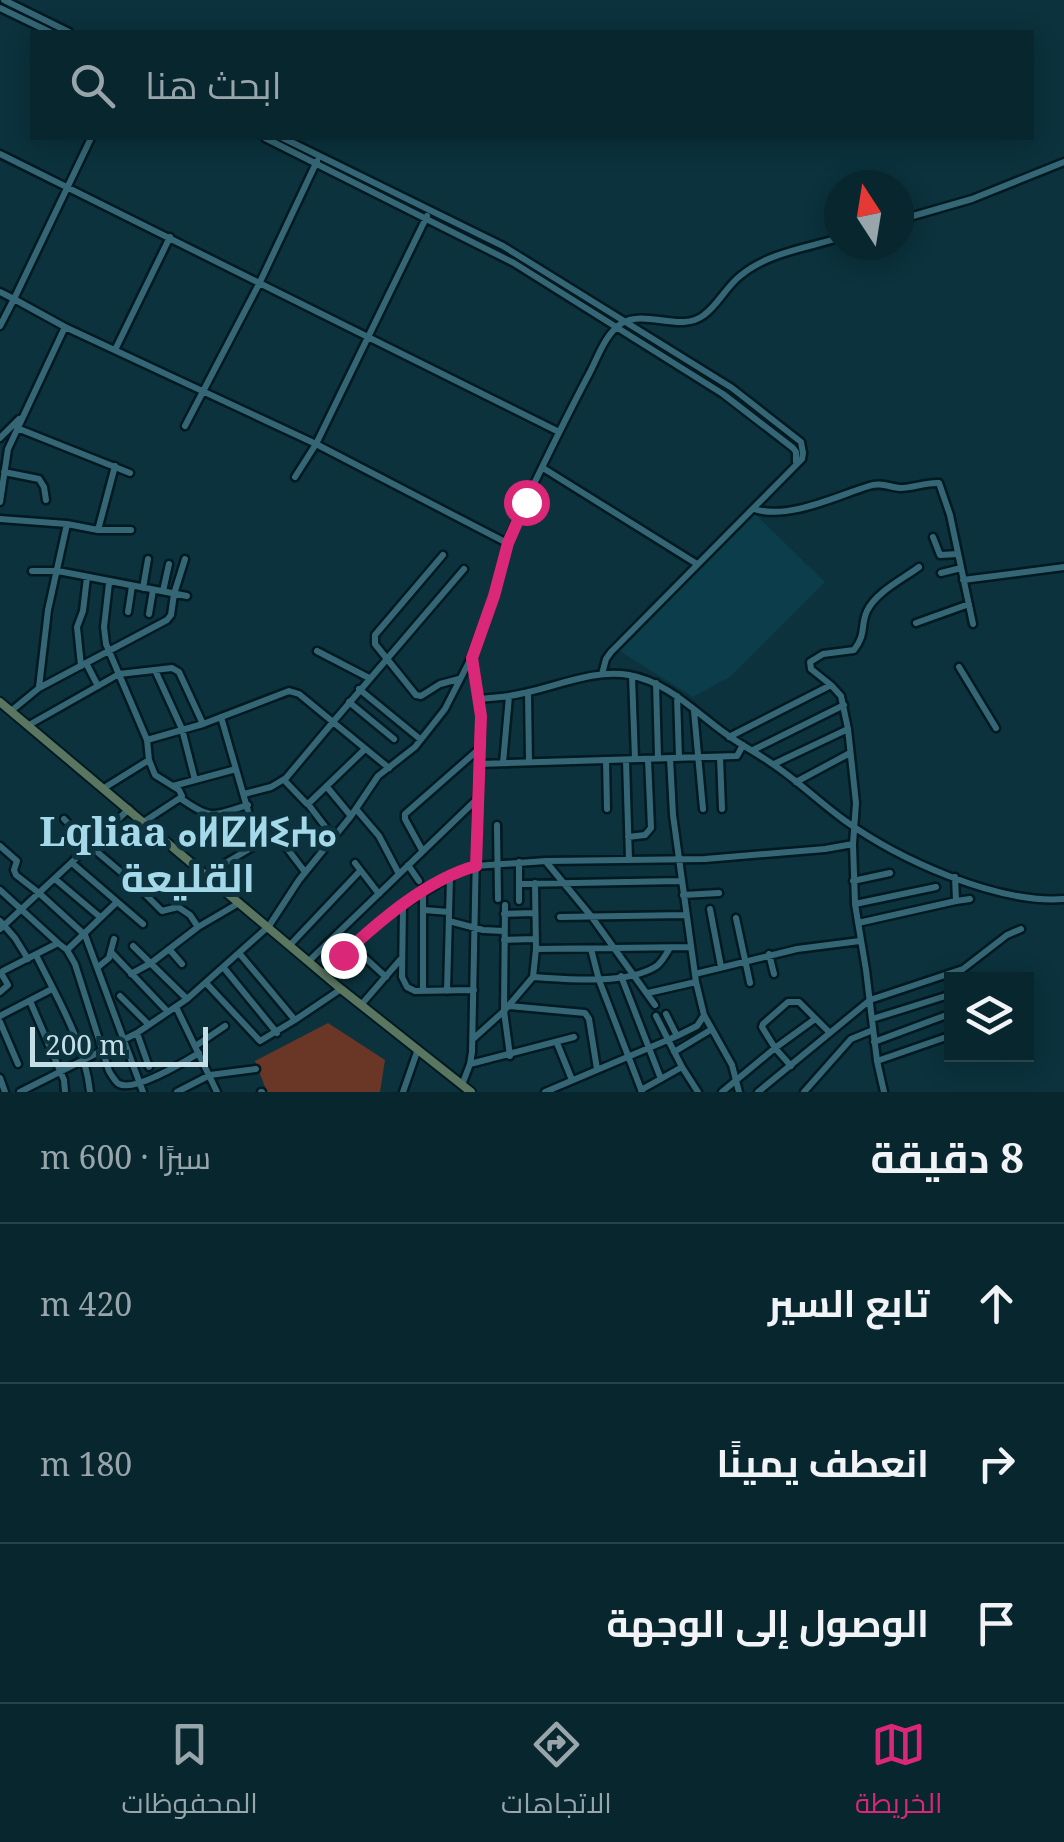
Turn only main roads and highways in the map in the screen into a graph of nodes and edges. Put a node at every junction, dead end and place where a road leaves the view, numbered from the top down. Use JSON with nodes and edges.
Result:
{"nodes":[{"id":1,"x":0,"y":703,"type":"edge"},
{"id":2,"x":471,"y":1092,"type":"edge"}],
"edges":[{"from":1,"to":2,"type":"main road"}]}
